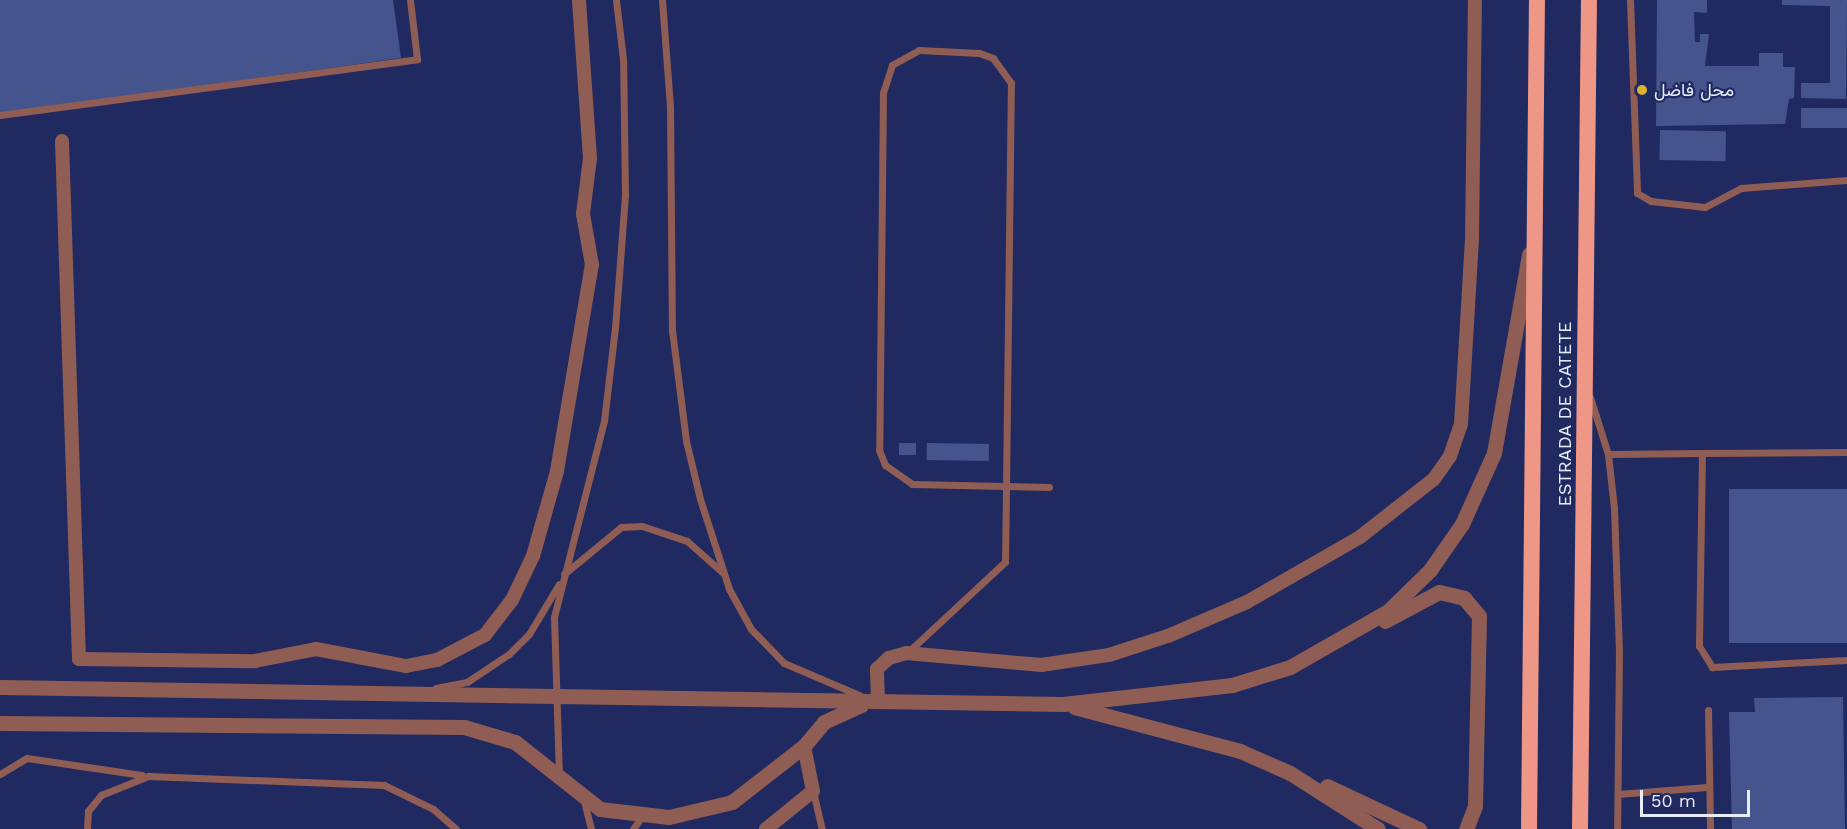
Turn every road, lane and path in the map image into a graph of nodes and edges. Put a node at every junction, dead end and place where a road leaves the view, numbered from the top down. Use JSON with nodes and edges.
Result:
{"nodes":[{"id":1,"x":410,"y":0,"type":"edge"},
{"id":2,"x":579,"y":0,"type":"edge"},
{"id":3,"x":616,"y":0,"type":"edge"},
{"id":4,"x":662,"y":0,"type":"edge"},
{"id":5,"x":1475,"y":0,"type":"edge"},
{"id":6,"x":1537,"y":0,"type":"edge"},
{"id":7,"x":1589,"y":0,"type":"edge"},
{"id":8,"x":1630,"y":0,"type":"edge"},
{"id":9,"x":0,"y":115,"type":"edge"},
{"id":10,"x":62,"y":141,"type":"dead end"},
{"id":11,"x":1847,"y":180,"type":"edge"},
{"id":12,"x":1536,"y":206,"type":"junction"},
{"id":13,"x":1584,"y":379,"type":"junction"},
{"id":14,"x":1847,"y":452,"type":"edge"},
{"id":15,"x":1702,"y":453,"type":"junction"},
{"id":16,"x":1608,"y":454,"type":"junction"},
{"id":17,"x":1006,"y":486,"type":"junction"},
{"id":18,"x":1049,"y":487,"type":"dead end"},
{"id":19,"x":565,"y":573,"type":"junction"},
{"id":20,"x":724,"y":574,"type":"junction"},
{"id":21,"x":906,"y":653,"type":"junction"},
{"id":22,"x":1847,"y":660,"type":"edge"},
{"id":23,"x":1290,"y":667,"type":"junction"},
{"id":24,"x":0,"y":687,"type":"edge"},
{"id":25,"x":415,"y":693,"type":"junction"},
{"id":26,"x":555,"y":693,"type":"junction"},
{"id":27,"x":878,"y":701,"type":"junction"},
{"id":28,"x":1063,"y":704,"type":"junction"},
{"id":29,"x":1708,"y":710,"type":"dead end"},
{"id":30,"x":0,"y":723,"type":"edge"},
{"id":31,"x":804,"y":746,"type":"junction"},
{"id":32,"x":1290,"y":773,"type":"junction"},
{"id":33,"x":0,"y":774,"type":"edge"},
{"id":34,"x":148,"y":776,"type":"junction"},
{"id":35,"x":559,"y":782,"type":"junction"},
{"id":36,"x":1707,"y":787,"type":"junction"},
{"id":37,"x":813,"y":791,"type":"junction"},
{"id":38,"x":1618,"y":794,"type":"junction"},
{"id":39,"x":584,"y":801,"type":"junction"},
{"id":40,"x":642,"y":816,"type":"junction"},
{"id":41,"x":87,"y":829,"type":"edge"},
{"id":42,"x":456,"y":829,"type":"edge"},
{"id":43,"x":591,"y":829,"type":"edge"},
{"id":44,"x":633,"y":829,"type":"edge"},
{"id":45,"x":766,"y":829,"type":"edge"},
{"id":46,"x":822,"y":829,"type":"edge"},
{"id":47,"x":1378,"y":829,"type":"edge"},
{"id":48,"x":1419,"y":829,"type":"edge"},
{"id":49,"x":1466,"y":829,"type":"edge"},
{"id":50,"x":1529,"y":829,"type":"edge"},
{"id":51,"x":1580,"y":829,"type":"edge"},
{"id":52,"x":1617,"y":829,"type":"edge"},
{"id":53,"x":1710,"y":829,"type":"edge"}],
"edges":[{"from":1,"to":9,"type":"lane"},
{"from":2,"to":10,"type":"street"},
{"from":3,"to":19,"type":"lane"},
{"from":4,"to":20,"type":"lane"},
{"from":5,"to":21,"type":"street"},
{"from":6,"to":12,"type":"highway","name":"ESTRADA DE CATETE"},
{"from":7,"to":13,"type":"highway","name":"ESTRADA DE CATETE"},
{"from":8,"to":11,"type":"lane"},
{"from":12,"to":23,"type":"street"},
{"from":12,"to":50,"type":"highway","name":"ESTRADA DE CATETE"},
{"from":13,"to":16,"type":"lane"},
{"from":13,"to":51,"type":"highway","name":"ESTRADA DE CATETE"},
{"from":14,"to":15,"type":"lane"},
{"from":15,"to":16,"type":"lane"},
{"from":15,"to":22,"type":"lane"},
{"from":16,"to":38,"type":"lane"},
{"from":17,"to":17,"type":"lane"},
{"from":17,"to":18,"type":"lane"},
{"from":17,"to":21,"type":"lane"},
{"from":19,"to":20,"type":"lane"},
{"from":19,"to":25,"type":"lane"},
{"from":19,"to":26,"type":"lane"},
{"from":20,"to":27,"type":"lane"},
{"from":21,"to":27,"type":"street"},
{"from":23,"to":28,"type":"street"},
{"from":23,"to":49,"type":"street"},
{"from":24,"to":25,"type":"street"},
{"from":25,"to":26,"type":"street"},
{"from":26,"to":27,"type":"street"},
{"from":26,"to":35,"type":"lane"},
{"from":27,"to":28,"type":"street"},
{"from":27,"to":31,"type":"street"},
{"from":28,"to":32,"type":"street"},
{"from":29,"to":36,"type":"lane"},
{"from":30,"to":35,"type":"street"},
{"from":31,"to":37,"type":"street"},
{"from":31,"to":40,"type":"street"},
{"from":32,"to":47,"type":"street"},
{"from":32,"to":48,"type":"street"},
{"from":33,"to":34,"type":"lane"},
{"from":34,"to":41,"type":"lane"},
{"from":34,"to":42,"type":"lane"},
{"from":35,"to":39,"type":"street"},
{"from":36,"to":38,"type":"lane"},
{"from":36,"to":53,"type":"lane"},
{"from":37,"to":45,"type":"street"},
{"from":37,"to":46,"type":"lane"},
{"from":38,"to":52,"type":"lane"},
{"from":39,"to":40,"type":"street"},
{"from":39,"to":43,"type":"lane"},
{"from":40,"to":44,"type":"lane"}]}
